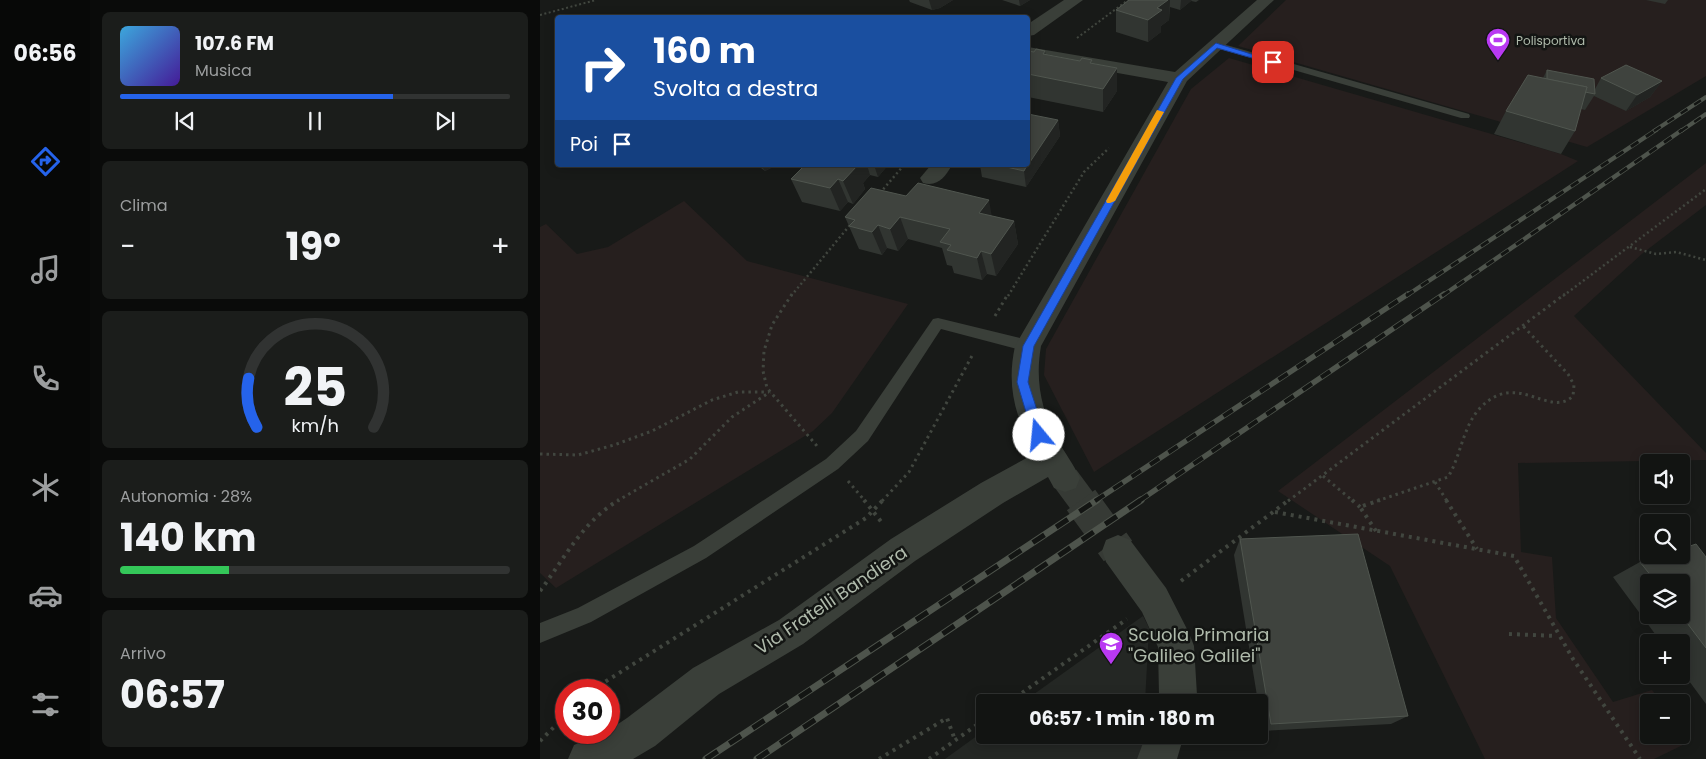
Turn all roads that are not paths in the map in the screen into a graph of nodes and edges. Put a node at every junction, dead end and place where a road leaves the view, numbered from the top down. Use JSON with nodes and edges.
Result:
{"nodes":[{"id":1,"x":1075,"y":0,"type":"edge"},
{"id":2,"x":1266,"y":0,"type":"edge"},
{"id":3,"x":1030,"y":30,"type":"edge"},
{"id":4,"x":1216,"y":46,"type":"junction"},
{"id":5,"x":1030,"y":52,"type":"edge"},
{"id":6,"x":1180,"y":78,"type":"junction"},
{"id":7,"x":1465,"y":116,"type":"dead end"},
{"id":8,"x":1028,"y":346,"type":"junction"},
{"id":9,"x":1118,"y":551,"type":"tunnel mouth"},
{"id":10,"x":540,"y":633,"type":"edge"},
{"id":11,"x":1178,"y":694,"type":"edge"},
{"id":12,"x":1162,"y":744,"type":"edge"},
{"id":13,"x":588,"y":759,"type":"edge"},
{"id":14,"x":1157,"y":759,"type":"edge"}],
"edges":[{"from":1,"to":3,"type":"street"},
{"from":2,"to":4,"type":"street"},
{"from":4,"to":6,"type":"street"},
{"from":4,"to":7,"type":"lane"},
{"from":5,"to":6,"type":"street"},
{"from":6,"to":8,"type":"street"},
{"from":8,"to":10,"type":"lane"},
{"from":8,"to":13,"type":"street","name":"Via Fratelli Bandiera"},
{"from":9,"to":11,"type":"street"},
{"from":12,"to":14,"type":"street"}]}
